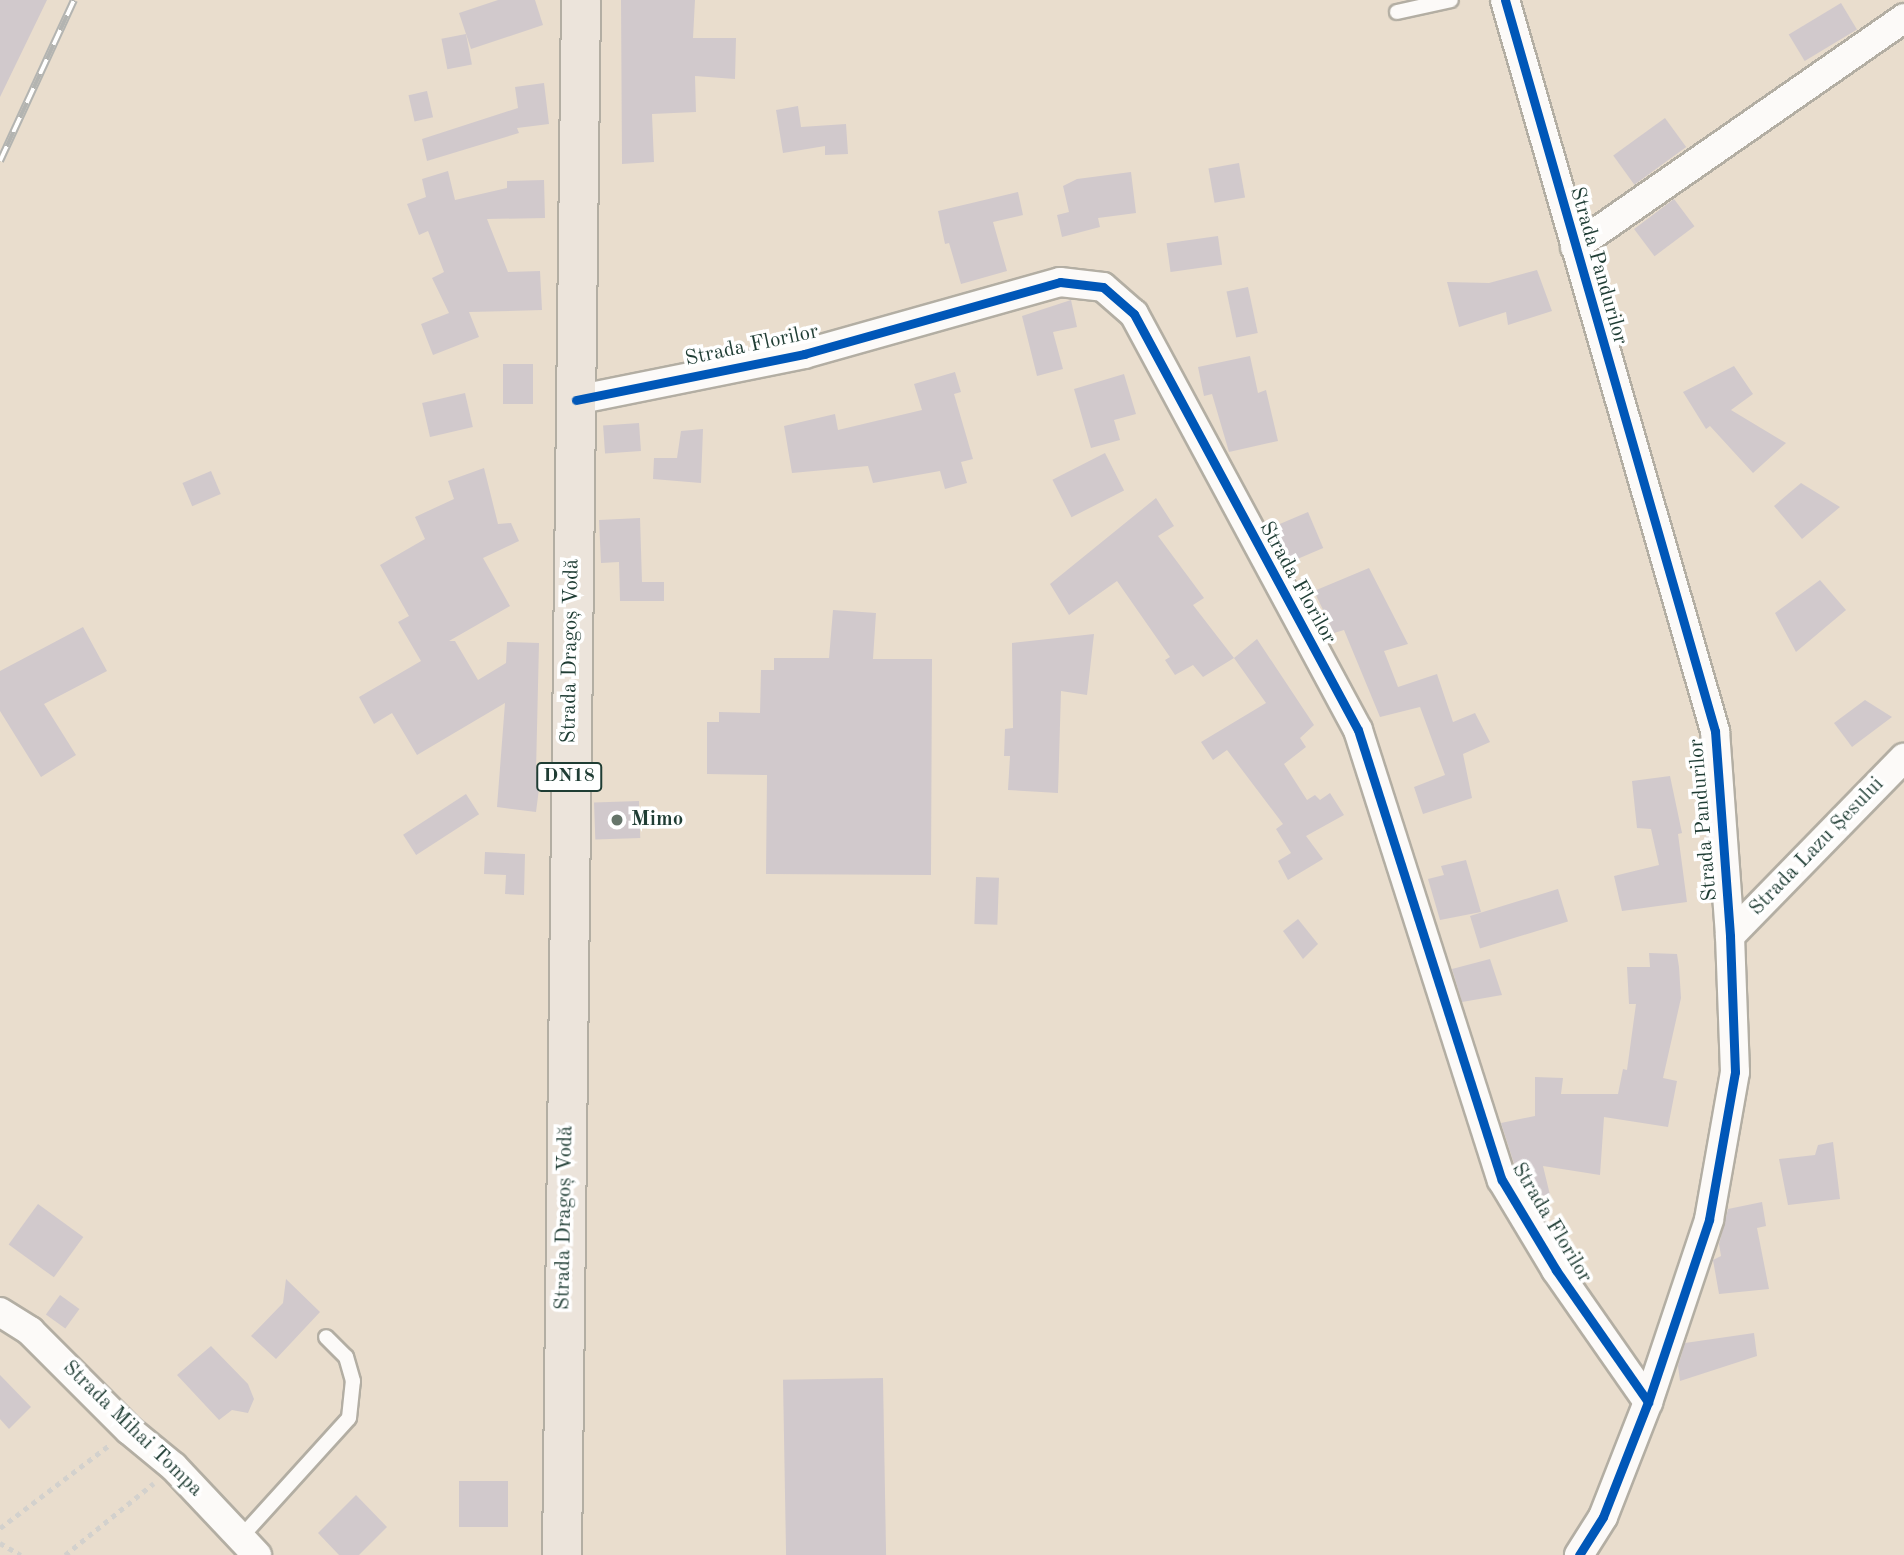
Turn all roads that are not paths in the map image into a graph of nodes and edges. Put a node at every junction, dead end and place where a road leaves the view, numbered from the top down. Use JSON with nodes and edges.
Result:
{"nodes":[{"id":1,"x":581,"y":0,"type":"edge"},
{"id":2,"x":1451,"y":0,"type":"edge"},
{"id":3,"x":1505,"y":0,"type":"edge"},
{"id":4,"x":1397,"y":12,"type":"dead end"},
{"id":5,"x":1904,"y":18,"type":"edge"},
{"id":6,"x":1575,"y":247,"type":"junction"},
{"id":7,"x":576,"y":400,"type":"junction"},
{"id":8,"x":1904,"y":758,"type":"edge"},
{"id":9,"x":1730,"y":936,"type":"junction"},
{"id":10,"x":0,"y":1312,"type":"edge"},
{"id":11,"x":326,"y":1338,"type":"dead end"},
{"id":12,"x":1648,"y":1402,"type":"junction"},
{"id":13,"x":250,"y":1546,"type":"edge"},
{"id":14,"x":562,"y":1555,"type":"edge"},
{"id":15,"x":1578,"y":1555,"type":"edge"}],
"edges":[{"from":1,"to":7,"type":"main road","name":"Strada Dragoș Vodă","number":"DN18"},
{"from":2,"to":4,"type":"lane"},
{"from":3,"to":6,"type":"street","name":"Strada Pandurilor"},
{"from":5,"to":6,"type":"street"},
{"from":6,"to":9,"type":"street","name":"Strada Pandurilor"},
{"from":7,"to":12,"type":"street","name":"Strada Florilor"},
{"from":7,"to":14,"type":"main road","name":"Strada Dragoș Vodă","number":"DN18"},
{"from":8,"to":9,"type":"street","name":"Strada Lazu Șesului"},
{"from":9,"to":12,"type":"street","name":"Strada Pandurilor"},
{"from":10,"to":13,"type":"street","name":"Strada Mihai Tompa"},
{"from":11,"to":13,"type":"lane"},
{"from":12,"to":15,"type":"street","name":"Strada Pandurilor"}]}
